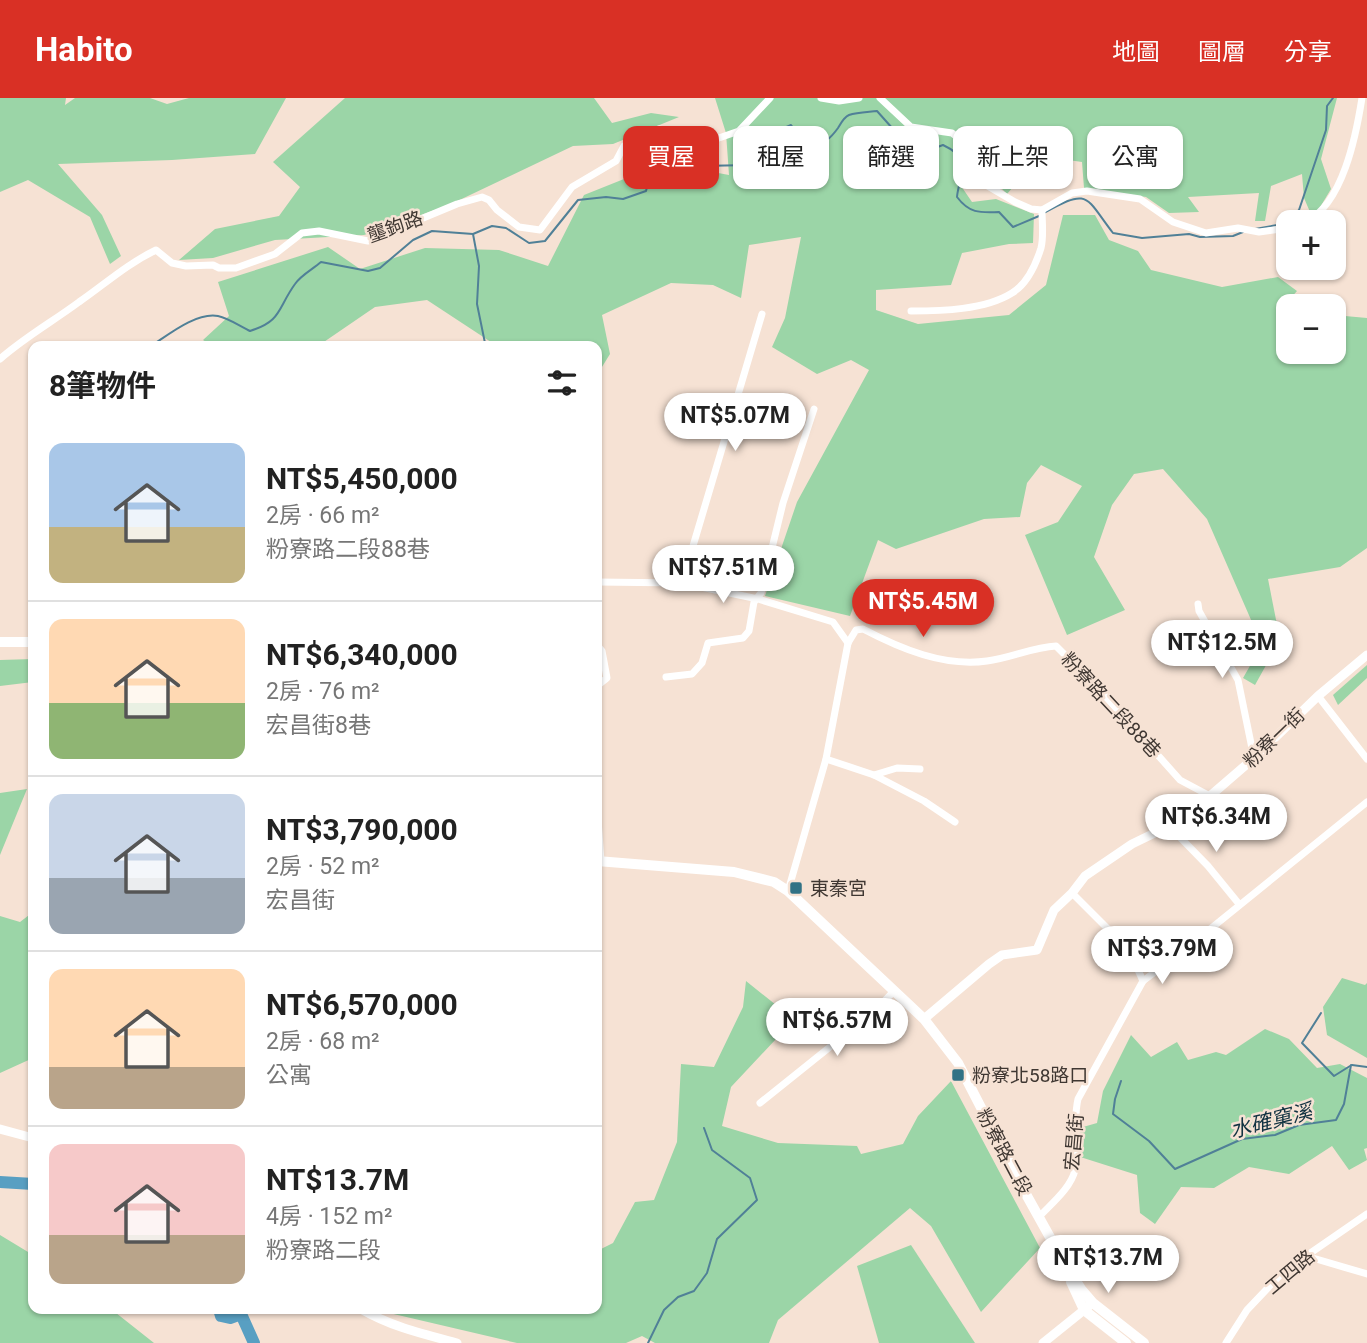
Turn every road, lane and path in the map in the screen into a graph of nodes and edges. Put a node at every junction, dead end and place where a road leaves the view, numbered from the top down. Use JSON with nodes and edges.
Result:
{"nodes":[{"id":1,"x":770,"y":98,"type":"edge"},
{"id":2,"x":821,"y":98,"type":"edge"},
{"id":3,"x":859,"y":98,"type":"edge"},
{"id":4,"x":880,"y":98,"type":"edge"},
{"id":5,"x":1362,"y":98,"type":"edge"},
{"id":6,"x":1367,"y":111,"type":"edge"},
{"id":7,"x":1359,"y":118,"type":"junction"},
{"id":8,"x":1042,"y":210,"type":"junction"},
{"id":9,"x":1320,"y":210,"type":"edge"},
{"id":10,"x":1276,"y":230,"type":"edge"},
{"id":11,"x":911,"y":311,"type":"dead end"},
{"id":12,"x":762,"y":314,"type":"dead end"},
{"id":13,"x":0,"y":359,"type":"edge"},
{"id":14,"x":814,"y":409,"type":"dead end"},
{"id":15,"x":602,"y":582,"type":"edge"},
{"id":16,"x":682,"y":583,"type":"junction"},
{"id":17,"x":758,"y":598,"type":"junction"},
{"id":18,"x":1198,"y":604,"type":"dead end"},
{"id":19,"x":0,"y":642,"type":"edge"},
{"id":20,"x":28,"y":642,"type":"edge"},
{"id":21,"x":848,"y":643,"type":"junction"},
{"id":22,"x":1367,"y":655,"type":"edge"},
{"id":23,"x":602,"y":656,"type":"edge"},
{"id":24,"x":666,"y":677,"type":"dead end"},
{"id":25,"x":602,"y":682,"type":"edge"},
{"id":26,"x":1318,"y":695,"type":"junction"},
{"id":27,"x":1254,"y":758,"type":"junction"},
{"id":28,"x":826,"y":759,"type":"junction"},
{"id":29,"x":1367,"y":759,"type":"edge"},
{"id":30,"x":920,"y":769,"type":"dead end"},
{"id":31,"x":874,"y":775,"type":"junction"},
{"id":32,"x":1210,"y":796,"type":"junction"},
{"id":33,"x":1367,"y":802,"type":"edge"},
{"id":34,"x":955,"y":822,"type":"dead end"},
{"id":35,"x":1168,"y":826,"type":"junction"},
{"id":36,"x":602,"y":861,"type":"edge"},
{"id":37,"x":788,"y":891,"type":"junction"},
{"id":38,"x":1072,"y":893,"type":"junction"},
{"id":39,"x":1239,"y":904,"type":"junction"},
{"id":40,"x":1143,"y":981,"type":"junction"},
{"id":41,"x":894,"y":991,"type":"junction"},
{"id":42,"x":924,"y":1019,"type":"junction"},
{"id":43,"x":760,"y":1102,"type":"dead end"},
{"id":44,"x":0,"y":1129,"type":"edge"},
{"id":45,"x":28,"y":1137,"type":"edge"},
{"id":46,"x":1367,"y":1214,"type":"edge"},
{"id":47,"x":1039,"y":1217,"type":"junction"},
{"id":48,"x":1306,"y":1256,"type":"junction"},
{"id":49,"x":1367,"y":1274,"type":"edge"},
{"id":50,"x":1088,"y":1306,"type":"junction"},
{"id":51,"x":370,"y":1314,"type":"edge"},
{"id":52,"x":457,"y":1343,"type":"edge"},
{"id":53,"x":1043,"y":1343,"type":"edge"},
{"id":54,"x":1126,"y":1343,"type":"edge"},
{"id":55,"x":1144,"y":1343,"type":"edge"},
{"id":56,"x":1226,"y":1343,"type":"edge"}],
"edges":[{"from":1,"to":13,"type":"street","name":"壟鉤路"},
{"from":2,"to":3,"type":"street"},
{"from":4,"to":8,"type":"street"},
{"from":5,"to":7,"type":"street"},
{"from":6,"to":7,"type":"street"},
{"from":7,"to":9,"type":"street"},
{"from":8,"to":10,"type":"street"},
{"from":8,"to":11,"type":"street"},
{"from":12,"to":16,"type":"street"},
{"from":14,"to":17,"type":"street"},
{"from":15,"to":16,"type":"street"},
{"from":16,"to":17,"type":"street"},
{"from":17,"to":21,"type":"street"},
{"from":17,"to":24,"type":"street"},
{"from":18,"to":27,"type":"street"},
{"from":19,"to":20,"type":"main road"},
{"from":21,"to":28,"type":"street"},
{"from":21,"to":32,"type":"street","name":"粉寮路二段88巷"},
{"from":22,"to":26,"type":"street","name":"粉寮一街"},
{"from":23,"to":25,"type":"street"},
{"from":26,"to":27,"type":"street","name":"粉寮一街"},
{"from":26,"to":29,"type":"street"},
{"from":27,"to":32,"type":"street","name":"粉寮一街"},
{"from":28,"to":31,"type":"street"},
{"from":28,"to":37,"type":"street"},
{"from":30,"to":31,"type":"street"},
{"from":31,"to":34,"type":"street"},
{"from":32,"to":35,"type":"street","name":"粉寮一街"},
{"from":33,"to":39,"type":"street","name":"宏昌街"},
{"from":35,"to":38,"type":"street","name":"粉寮一街"},
{"from":35,"to":39,"type":"street"},
{"from":36,"to":37,"type":"main road","name":"粉寮路二段"},
{"from":37,"to":41,"type":"main road","name":"粉寮路二段"},
{"from":38,"to":40,"type":"street"},
{"from":38,"to":42,"type":"street","name":"粉寮一街"},
{"from":39,"to":40,"type":"street","name":"宏昌街"},
{"from":40,"to":47,"type":"street","name":"宏昌街"},
{"from":41,"to":42,"type":"main road","name":"粉寮路二段"},
{"from":41,"to":43,"type":"street"},
{"from":42,"to":47,"type":"main road","name":"粉寮路二段"},
{"from":44,"to":45,"type":"street"},
{"from":46,"to":48,"type":"street","name":"工四路"},
{"from":47,"to":50,"type":"main road","name":"粉寮路二段"},
{"from":48,"to":49,"type":"street"},
{"from":48,"to":56,"type":"street","name":"工四路"},
{"from":50,"to":53,"type":"street"},
{"from":50,"to":54,"type":"main road","name":"粉寮路二段"},
{"from":50,"to":55,"type":"main road","name":"粉寮路二段"},
{"from":51,"to":52,"type":"street"}]}
